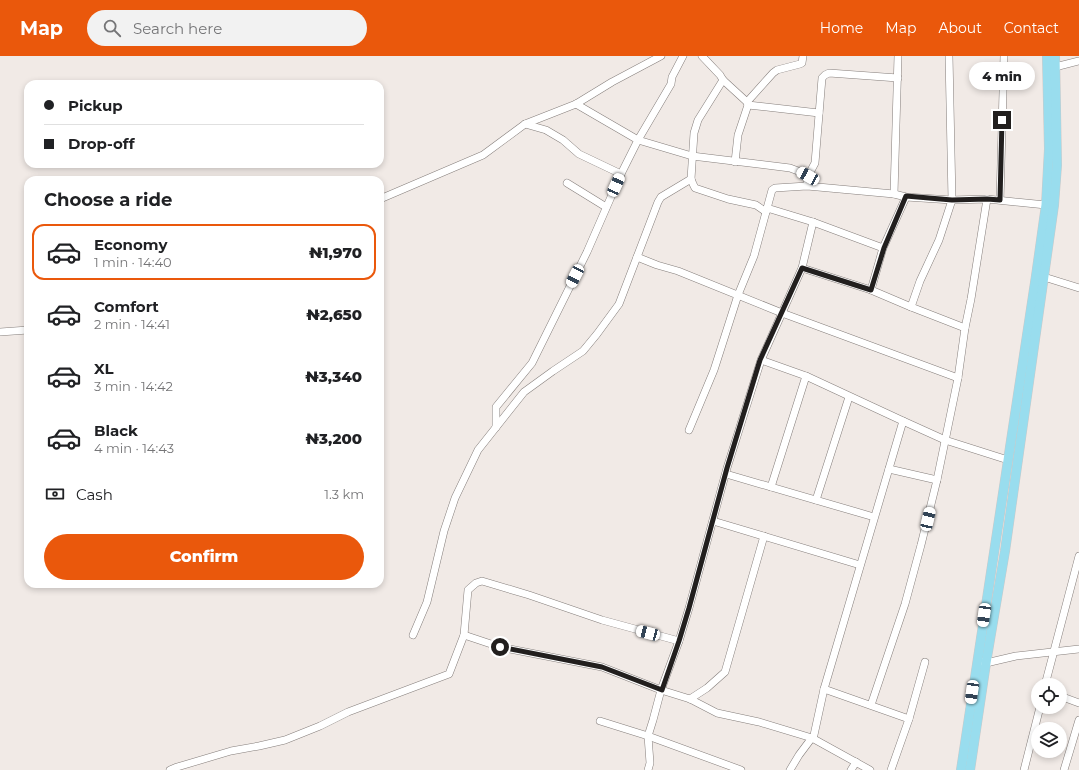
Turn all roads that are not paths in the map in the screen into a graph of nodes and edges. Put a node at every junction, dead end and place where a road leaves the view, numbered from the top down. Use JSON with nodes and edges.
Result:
{"nodes":[{"id":1,"x":661,"y":56,"type":"edge"},
{"id":2,"x":683,"y":56,"type":"edge"},
{"id":3,"x":702,"y":56,"type":"edge"},
{"id":4,"x":803,"y":56,"type":"edge"},
{"id":5,"x":898,"y":56,"type":"edge"},
{"id":6,"x":949,"y":56,"type":"edge"},
{"id":7,"x":1004,"y":56,"type":"edge"},
{"id":8,"x":1047,"y":56,"type":"edge"},
{"id":9,"x":1055,"y":56,"type":"edge"},
{"id":10,"x":1079,"y":61,"type":"edge"},
{"id":11,"x":1055,"y":67,"type":"junction"},
{"id":12,"x":898,"y":78,"type":"junction"},
{"id":13,"x":723,"y":80,"type":"junction"},
{"id":14,"x":576,"y":104,"type":"junction"},
{"id":15,"x":747,"y":104,"type":"junction"},
{"id":16,"x":819,"y":113,"type":"junction"},
{"id":17,"x":526,"y":124,"type":"junction"},
{"id":18,"x":638,"y":140,"type":"junction"},
{"id":19,"x":692,"y":156,"type":"junction"},
{"id":20,"x":735,"y":162,"type":"junction"},
{"id":21,"x":621,"y":174,"type":"junction"},
{"id":22,"x":808,"y":176,"type":"junction"},
{"id":23,"x":692,"y":179,"type":"junction"},
{"id":24,"x":566,"y":183,"type":"dead end"},
{"id":25,"x":807,"y":186,"type":"junction"},
{"id":26,"x":894,"y":194,"type":"junction"},
{"id":27,"x":906,"y":196,"type":"junction"},
{"id":28,"x":384,"y":197,"type":"edge"},
{"id":29,"x":987,"y":199,"type":"junction"},
{"id":30,"x":770,"y":200,"type":"junction"},
{"id":31,"x":952,"y":200,"type":"junction"},
{"id":32,"x":1000,"y":200,"type":"junction"},
{"id":33,"x":756,"y":205,"type":"junction"},
{"id":34,"x":1046,"y":205,"type":"junction"},
{"id":35,"x":606,"y":206,"type":"junction"},
{"id":36,"x":767,"y":210,"type":"junction"},
{"id":37,"x":813,"y":222,"type":"junction"},
{"id":38,"x":884,"y":248,"type":"junction"},
{"id":39,"x":637,"y":257,"type":"junction"},
{"id":40,"x":1042,"y":265,"type":"junction"},
{"id":41,"x":802,"y":268,"type":"junction"},
{"id":42,"x":1044,"y":276,"type":"junction"},
{"id":43,"x":1079,"y":288,"type":"edge"},
{"id":44,"x":871,"y":290,"type":"junction"},
{"id":45,"x":738,"y":295,"type":"junction"},
{"id":46,"x":911,"y":307,"type":"junction"},
{"id":47,"x":782,"y":313,"type":"junction"},
{"id":48,"x":965,"y":328,"type":"junction"},
{"id":49,"x":24,"y":330,"type":"edge"},
{"id":50,"x":0,"y":332,"type":"edge"},
{"id":51,"x":760,"y":360,"type":"junction"},
{"id":52,"x":806,"y":376,"type":"junction"},
{"id":53,"x":958,"y":378,"type":"junction"},
{"id":54,"x":849,"y":397,"type":"junction"},
{"id":55,"x":903,"y":422,"type":"junction"},
{"id":56,"x":496,"y":427,"type":"junction"},
{"id":57,"x":689,"y":430,"type":"dead end"},
{"id":58,"x":945,"y":440,"type":"junction"},
{"id":59,"x":1008,"y":460,"type":"junction"},
{"id":60,"x":888,"y":469,"type":"junction"},
{"id":61,"x":726,"y":474,"type":"junction"},
{"id":62,"x":937,"y":480,"type":"junction"},
{"id":63,"x":771,"y":487,"type":"junction"},
{"id":64,"x":816,"y":500,"type":"junction"},
{"id":65,"x":874,"y":517,"type":"junction"},
{"id":66,"x":713,"y":521,"type":"junction"},
{"id":67,"x":764,"y":536,"type":"junction"},
{"id":68,"x":1079,"y":556,"type":"edge"},
{"id":69,"x":860,"y":565,"type":"junction"},
{"id":70,"x":414,"y":635,"type":"dead end"},
{"id":71,"x":464,"y":635,"type":"junction"},
{"id":72,"x":679,"y":641,"type":"junction"},
{"id":73,"x":1079,"y":649,"type":"edge"},
{"id":74,"x":1053,"y":651,"type":"junction"},
{"id":75,"x":925,"y":662,"type":"dead end"},
{"id":76,"x":981,"y":662,"type":"junction"},
{"id":77,"x":1047,"y":678,"type":"edge"},
{"id":78,"x":824,"y":689,"type":"junction"},
{"id":79,"x":662,"y":690,"type":"junction"},
{"id":80,"x":690,"y":699,"type":"junction"},
{"id":81,"x":1067,"y":699,"type":"edge"},
{"id":82,"x":1079,"y":703,"type":"edge"},
{"id":83,"x":871,"y":705,"type":"junction"},
{"id":84,"x":1038,"y":714,"type":"edge"},
{"id":85,"x":909,"y":719,"type":"junction"},
{"id":86,"x":1079,"y":720,"type":"edge"},
{"id":87,"x":600,"y":721,"type":"dead end"},
{"id":88,"x":648,"y":736,"type":"junction"},
{"id":89,"x":812,"y":738,"type":"junction"},
{"id":90,"x":856,"y":762,"type":"junction"},
{"id":91,"x":170,"y":770,"type":"edge"},
{"id":92,"x":648,"y":770,"type":"edge"},
{"id":93,"x":740,"y":770,"type":"edge"},
{"id":94,"x":790,"y":770,"type":"edge"},
{"id":95,"x":851,"y":770,"type":"edge"},
{"id":96,"x":870,"y":770,"type":"edge"},
{"id":97,"x":891,"y":770,"type":"edge"},
{"id":98,"x":961,"y":770,"type":"edge"},
{"id":99,"x":970,"y":770,"type":"edge"},
{"id":100,"x":1024,"y":770,"type":"edge"},
{"id":101,"x":1064,"y":770,"type":"edge"}],
"edges":[{"from":1,"to":14,"type":"street"},
{"from":2,"to":18,"type":"street"},
{"from":3,"to":13,"type":"street"},
{"from":4,"to":15,"type":"street"},
{"from":5,"to":12,"type":"street"},
{"from":6,"to":31,"type":"street"},
{"from":7,"to":32,"type":"street"},
{"from":8,"to":34,"type":"main road"},
{"from":9,"to":11,"type":"main road"},
{"from":10,"to":11,"type":"street"},
{"from":11,"to":40,"type":"main road"},
{"from":12,"to":16,"type":"street"},
{"from":12,"to":26,"type":"street"},
{"from":13,"to":15,"type":"street"},
{"from":13,"to":19,"type":"street"},
{"from":14,"to":17,"type":"street"},
{"from":14,"to":18,"type":"street"},
{"from":15,"to":16,"type":"street"},
{"from":15,"to":20,"type":"street"},
{"from":16,"to":22,"type":"street"},
{"from":17,"to":21,"type":"street"},
{"from":17,"to":28,"type":"street"},
{"from":18,"to":19,"type":"street"},
{"from":18,"to":21,"type":"street"},
{"from":19,"to":20,"type":"street"},
{"from":19,"to":23,"type":"street"},
{"from":20,"to":22,"type":"street"},
{"from":21,"to":35,"type":"street"},
{"from":22,"to":25,"type":"street"},
{"from":23,"to":33,"type":"street"},
{"from":23,"to":39,"type":"street"},
{"from":24,"to":35,"type":"street"},
{"from":25,"to":26,"type":"street"},
{"from":25,"to":30,"type":"street"},
{"from":26,"to":27,"type":"street"},
{"from":27,"to":31,"type":"street"},
{"from":27,"to":38,"type":"street"},
{"from":29,"to":31,"type":"street"},
{"from":29,"to":32,"type":"street"},
{"from":29,"to":48,"type":"street"},
{"from":30,"to":33,"type":"street"},
{"from":30,"to":36,"type":"street"},
{"from":31,"to":46,"type":"street"},
{"from":32,"to":34,"type":"street"},
{"from":33,"to":36,"type":"street"},
{"from":34,"to":40,"type":"main road"},
{"from":35,"to":56,"type":"street"},
{"from":36,"to":37,"type":"street"},
{"from":36,"to":45,"type":"street"},
{"from":37,"to":38,"type":"street"},
{"from":37,"to":41,"type":"street"},
{"from":38,"to":44,"type":"street"},
{"from":39,"to":45,"type":"street"},
{"from":39,"to":56,"type":"street"},
{"from":40,"to":42,"type":"main road"},
{"from":40,"to":59,"type":"main road"},
{"from":41,"to":44,"type":"street"},
{"from":41,"to":47,"type":"street"},
{"from":42,"to":43,"type":"street"},
{"from":42,"to":76,"type":"main road"},
{"from":44,"to":46,"type":"street"},
{"from":45,"to":47,"type":"street"},
{"from":45,"to":57,"type":"street"},
{"from":46,"to":48,"type":"street"},
{"from":47,"to":51,"type":"street"},
{"from":47,"to":53,"type":"street"},
{"from":48,"to":53,"type":"street"},
{"from":49,"to":50,"type":"street"},
{"from":51,"to":52,"type":"street"},
{"from":51,"to":61,"type":"street"},
{"from":52,"to":54,"type":"street"},
{"from":52,"to":63,"type":"street"},
{"from":53,"to":58,"type":"street"},
{"from":54,"to":55,"type":"street"},
{"from":54,"to":64,"type":"street"},
{"from":55,"to":58,"type":"street"},
{"from":55,"to":60,"type":"street"},
{"from":56,"to":70,"type":"street"},
{"from":58,"to":59,"type":"street"},
{"from":58,"to":62,"type":"street"},
{"from":59,"to":76,"type":"main road"},
{"from":60,"to":62,"type":"street"},
{"from":60,"to":65,"type":"street"},
{"from":61,"to":63,"type":"street"},
{"from":61,"to":66,"type":"street"},
{"from":62,"to":83,"type":"street"},
{"from":63,"to":64,"type":"street"},
{"from":64,"to":65,"type":"street"},
{"from":65,"to":69,"type":"street"},
{"from":66,"to":67,"type":"street"},
{"from":66,"to":72,"type":"street"},
{"from":67,"to":69,"type":"street"},
{"from":67,"to":80,"type":"street"},
{"from":68,"to":74,"type":"street"},
{"from":69,"to":78,"type":"street"},
{"from":71,"to":72,"type":"street"},
{"from":71,"to":79,"type":"street"},
{"from":71,"to":91,"type":"street"},
{"from":72,"to":79,"type":"street"},
{"from":73,"to":74,"type":"street"},
{"from":74,"to":76,"type":"street"},
{"from":74,"to":77,"type":"street"},
{"from":75,"to":85,"type":"street"},
{"from":76,"to":98,"type":"main road"},
{"from":76,"to":99,"type":"main road"},
{"from":78,"to":83,"type":"street"},
{"from":78,"to":89,"type":"street"},
{"from":79,"to":80,"type":"street"},
{"from":79,"to":88,"type":"street"},
{"from":80,"to":89,"type":"street"},
{"from":81,"to":82,"type":"street"},
{"from":83,"to":85,"type":"street"},
{"from":84,"to":100,"type":"street"},
{"from":85,"to":97,"type":"street"},
{"from":86,"to":101,"type":"street"},
{"from":87,"to":88,"type":"street"},
{"from":88,"to":92,"type":"street"},
{"from":88,"to":93,"type":"street"},
{"from":89,"to":90,"type":"street"},
{"from":89,"to":94,"type":"street"},
{"from":90,"to":95,"type":"street"},
{"from":90,"to":96,"type":"street"}]}
